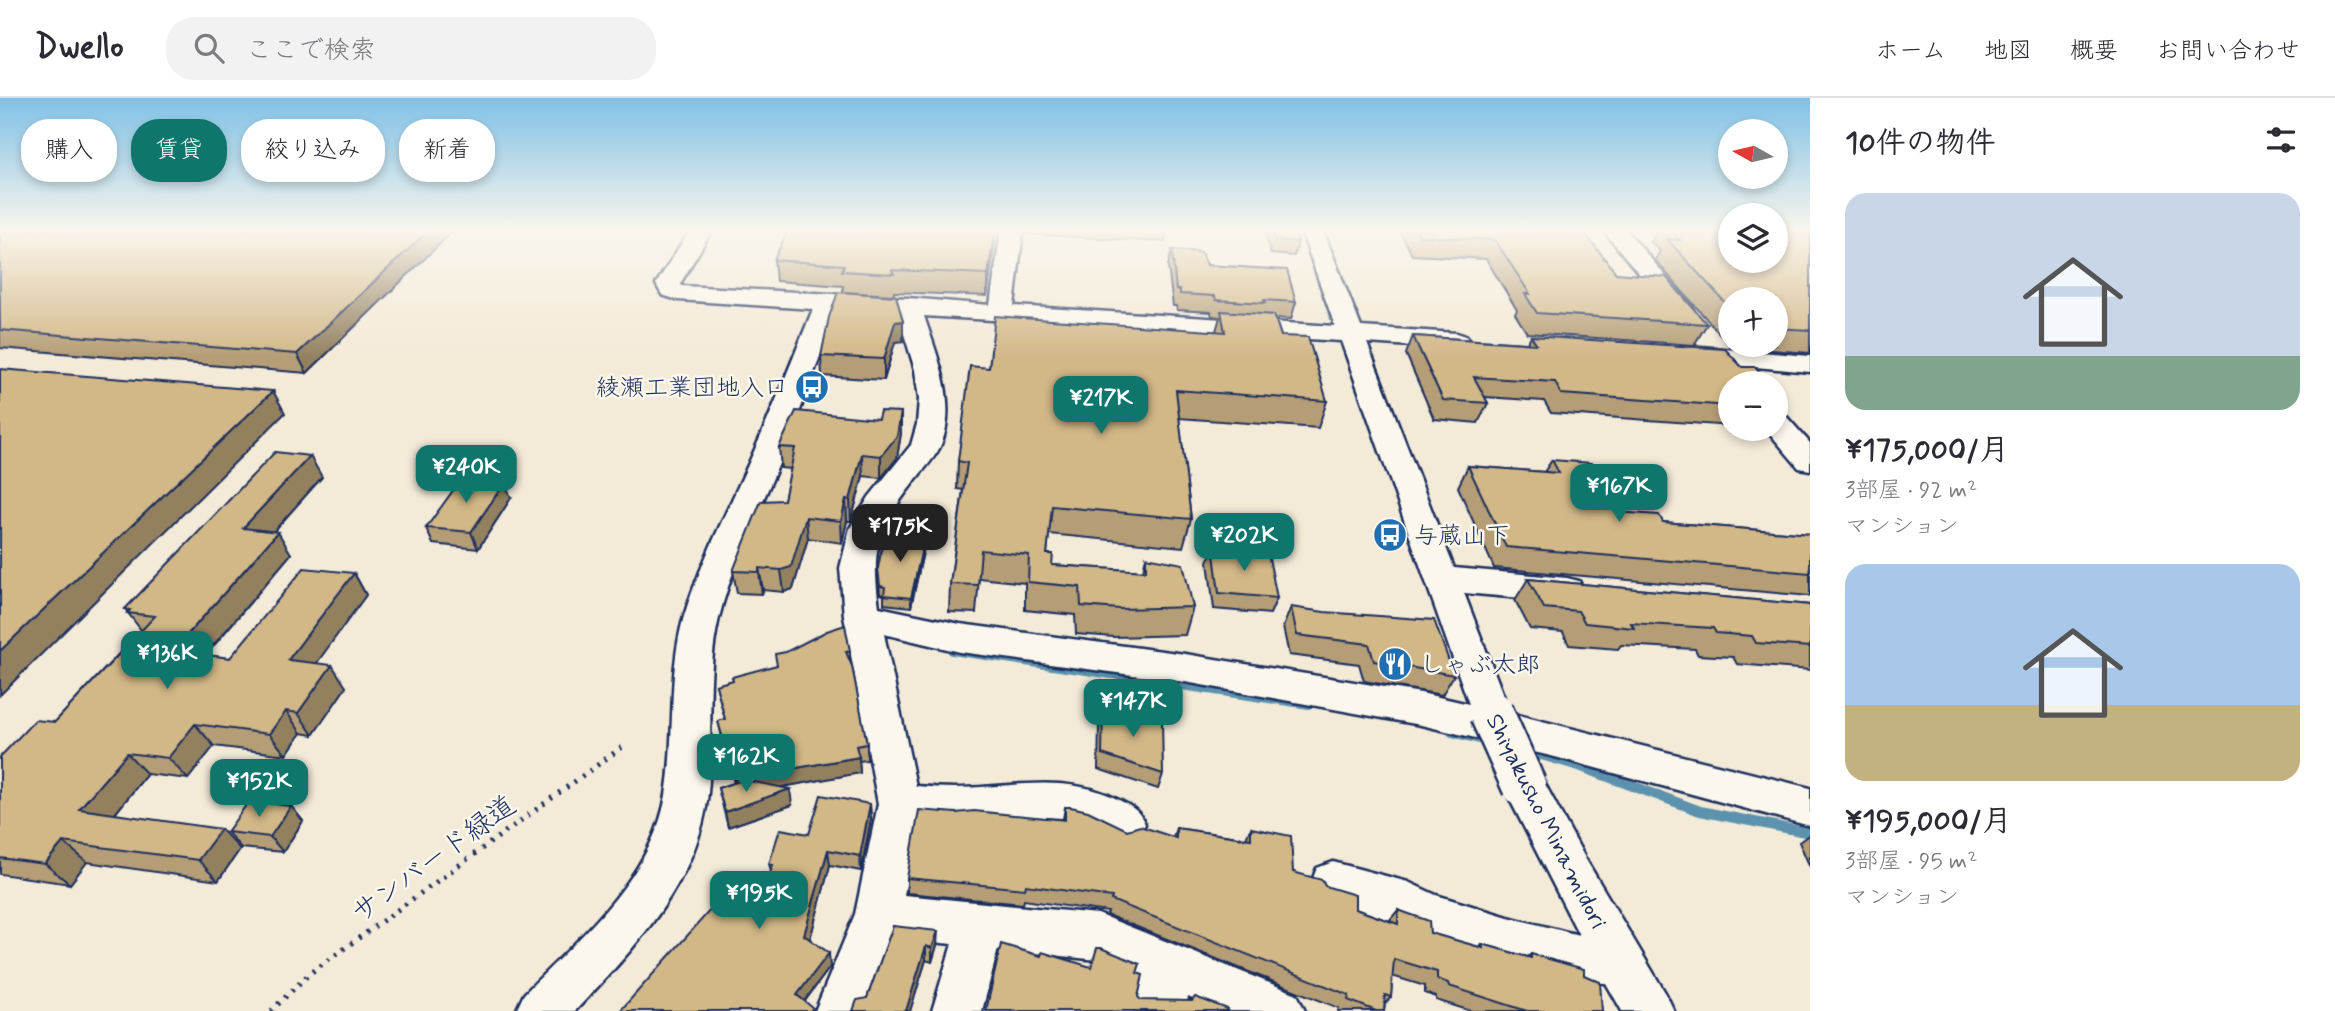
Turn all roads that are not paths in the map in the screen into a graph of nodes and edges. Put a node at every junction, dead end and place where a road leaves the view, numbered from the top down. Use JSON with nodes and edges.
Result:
{"nodes":[{"id":1,"x":675,"y":273,"type":"edge"},
{"id":2,"x":1006,"y":273,"type":"edge"},
{"id":3,"x":1328,"y":273,"type":"edge"},
{"id":4,"x":1650,"y":273,"type":"edge"},
{"id":5,"x":828,"y":301,"type":"junction"},
{"id":6,"x":908,"y":305,"type":"junction"},
{"id":7,"x":1001,"y":311,"type":"junction"},
{"id":8,"x":1351,"y":335,"type":"junction"},
{"id":9,"x":1484,"y":343,"type":"edge"},
{"id":10,"x":1667,"y":353,"type":"edge"},
{"id":11,"x":1718,"y":353,"type":"edge"},
{"id":12,"x":1718,"y":356,"type":"edge"},
{"id":13,"x":1722,"y":357,"type":"edge"},
{"id":14,"x":1732,"y":357,"type":"edge"},
{"id":15,"x":1810,"y":364,"type":"edge"},
{"id":16,"x":1734,"y":371,"type":"edge"},
{"id":17,"x":1788,"y":436,"type":"edge"},
{"id":18,"x":1810,"y":461,"type":"edge"},
{"id":19,"x":1440,"y":579,"type":"junction"},
{"id":20,"x":1604,"y":593,"type":"edge"},
{"id":21,"x":862,"y":616,"type":"junction"},
{"id":22,"x":899,"y":804,"type":"junction"},
{"id":23,"x":1810,"y":807,"type":"edge"},
{"id":24,"x":1124,"y":824,"type":"dead end"},
{"id":25,"x":1333,"y":883,"type":"dead end"},
{"id":26,"x":878,"y":914,"type":"junction"},
{"id":27,"x":981,"y":926,"type":"junction"},
{"id":28,"x":1618,"y":960,"type":"junction"},
{"id":29,"x":1165,"y":989,"type":"edge"},
{"id":30,"x":541,"y":1011,"type":"edge"},
{"id":31,"x":840,"y":1011,"type":"edge"},
{"id":32,"x":957,"y":1011,"type":"edge"},
{"id":33,"x":1280,"y":1011,"type":"edge"},
{"id":34,"x":1649,"y":1011,"type":"edge"}],
"edges":[{"from":1,"to":5,"type":"street"},
{"from":2,"to":7,"type":"street"},
{"from":3,"to":8,"type":"street","name":"Shiyakusho Minamidori"},
{"from":4,"to":11,"type":"street"},
{"from":5,"to":6,"type":"street"},
{"from":5,"to":30,"type":"street"},
{"from":6,"to":7,"type":"street"},
{"from":6,"to":21,"type":"street"},
{"from":7,"to":8,"type":"street"},
{"from":8,"to":9,"type":"street"},
{"from":8,"to":19,"type":"street","name":"Shiyakusho Minamidori"},
{"from":10,"to":12,"type":"street"},
{"from":13,"to":16,"type":"street"},
{"from":14,"to":15,"type":"street"},
{"from":17,"to":18,"type":"street"},
{"from":19,"to":20,"type":"street"},
{"from":19,"to":28,"type":"street","name":"Shiyakusho Minamidori","bridge":true},
{"from":21,"to":22,"type":"street"},
{"from":21,"to":23,"type":"street"},
{"from":22,"to":24,"type":"street"},
{"from":22,"to":26,"type":"street"},
{"from":25,"to":28,"type":"street"},
{"from":26,"to":27,"type":"street"},
{"from":26,"to":31,"type":"street"},
{"from":27,"to":29,"type":"street"},
{"from":27,"to":32,"type":"street"},
{"from":28,"to":34,"type":"street","name":"Shiyakusho Minamidori"},
{"from":29,"to":33,"type":"street"}]}
